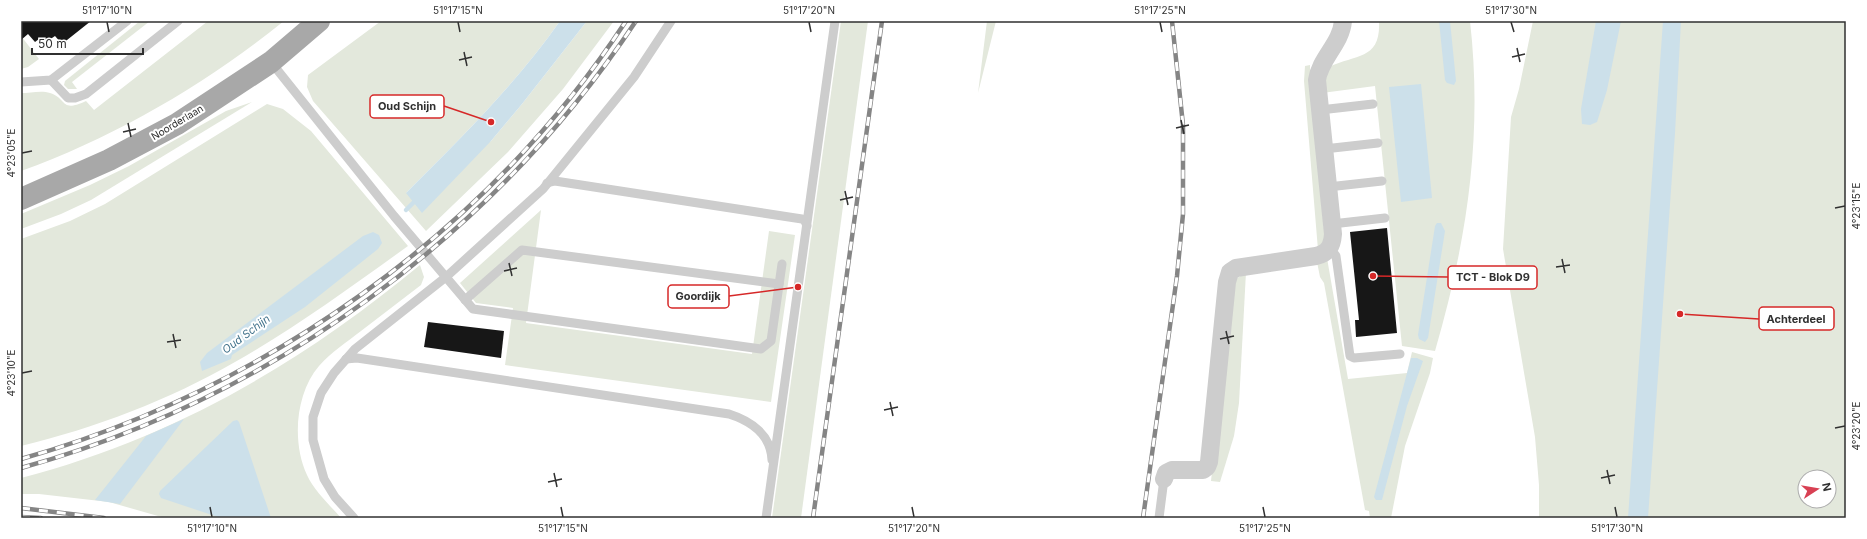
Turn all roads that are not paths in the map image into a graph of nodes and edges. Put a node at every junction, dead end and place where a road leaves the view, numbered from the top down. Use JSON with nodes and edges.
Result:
{"nodes":[{"id":1,"x":127,"y":21,"type":"edge"},
{"id":2,"x":178,"y":21,"type":"edge"},
{"id":3,"x":319,"y":21,"type":"edge"},
{"id":4,"x":671,"y":21,"type":"edge"},
{"id":5,"x":835,"y":21,"type":"edge"},
{"id":6,"x":1343,"y":21,"type":"edge"},
{"id":7,"x":271,"y":62,"type":"junction"},
{"id":8,"x":51,"y":80,"type":"junction"},
{"id":9,"x":21,"y":82,"type":"edge"},
{"id":10,"x":1373,"y":104,"type":"dead end"},
{"id":11,"x":1320,"y":110,"type":"junction"},
{"id":12,"x":1378,"y":143,"type":"dead end"},
{"id":13,"x":1324,"y":149,"type":"junction"},
{"id":14,"x":1382,"y":181,"type":"dead end"},
{"id":15,"x":547,"y":183,"type":"junction"},
{"id":16,"x":1328,"y":187,"type":"junction"},
{"id":17,"x":21,"y":199,"type":"edge"},
{"id":18,"x":1385,"y":218,"type":"dead end"},
{"id":19,"x":1332,"y":224,"type":"junction"},
{"id":20,"x":807,"y":226,"type":"junction"},
{"id":21,"x":1330,"y":248,"type":"junction"},
{"id":22,"x":782,"y":264,"type":"dead end"},
{"id":23,"x":446,"y":277,"type":"junction"},
{"id":24,"x":779,"y":284,"type":"junction"},
{"id":25,"x":465,"y":300,"type":"junction"},
{"id":26,"x":1400,"y":354,"type":"dead end"},
{"id":27,"x":346,"y":359,"type":"junction"},
{"id":28,"x":773,"y":471,"type":"junction"},
{"id":29,"x":1164,"y":479,"type":"joint"},
{"id":30,"x":354,"y":518,"type":"edge"},
{"id":31,"x":766,"y":518,"type":"edge"},
{"id":32,"x":1159,"y":518,"type":"edge"}],
"edges":[{"from":1,"to":8,"type":"lane"},
{"from":2,"to":8,"type":"lane"},
{"from":3,"to":7,"type":"main road","name":"Noorderlaan"},
{"from":4,"to":15,"type":"lane"},
{"from":5,"to":20,"type":"lane"},
{"from":6,"to":11,"type":"street"},
{"from":7,"to":17,"type":"main road","name":"Noorderlaan"},
{"from":7,"to":23,"type":"lane"},
{"from":8,"to":9,"type":"lane"},
{"from":10,"to":11,"type":"lane"},
{"from":11,"to":13,"type":"street"},
{"from":12,"to":13,"type":"lane"},
{"from":13,"to":16,"type":"street"},
{"from":14,"to":16,"type":"lane"},
{"from":15,"to":20,"type":"lane"},
{"from":15,"to":23,"type":"lane"},
{"from":16,"to":19,"type":"street"},
{"from":18,"to":19,"type":"lane"},
{"from":19,"to":21,"type":"street"},
{"from":20,"to":28,"type":"lane"},
{"from":21,"to":26,"type":"lane"},
{"from":21,"to":29,"type":"street"},
{"from":22,"to":24,"type":"lane"},
{"from":23,"to":25,"type":"lane"},
{"from":23,"to":27,"type":"lane"},
{"from":24,"to":25,"type":"lane"},
{"from":24,"to":25,"type":"lane"},
{"from":27,"to":28,"type":"lane"},
{"from":27,"to":30,"type":"lane"},
{"from":28,"to":31,"type":"lane"},
{"from":29,"to":32,"type":"lane"}]}
